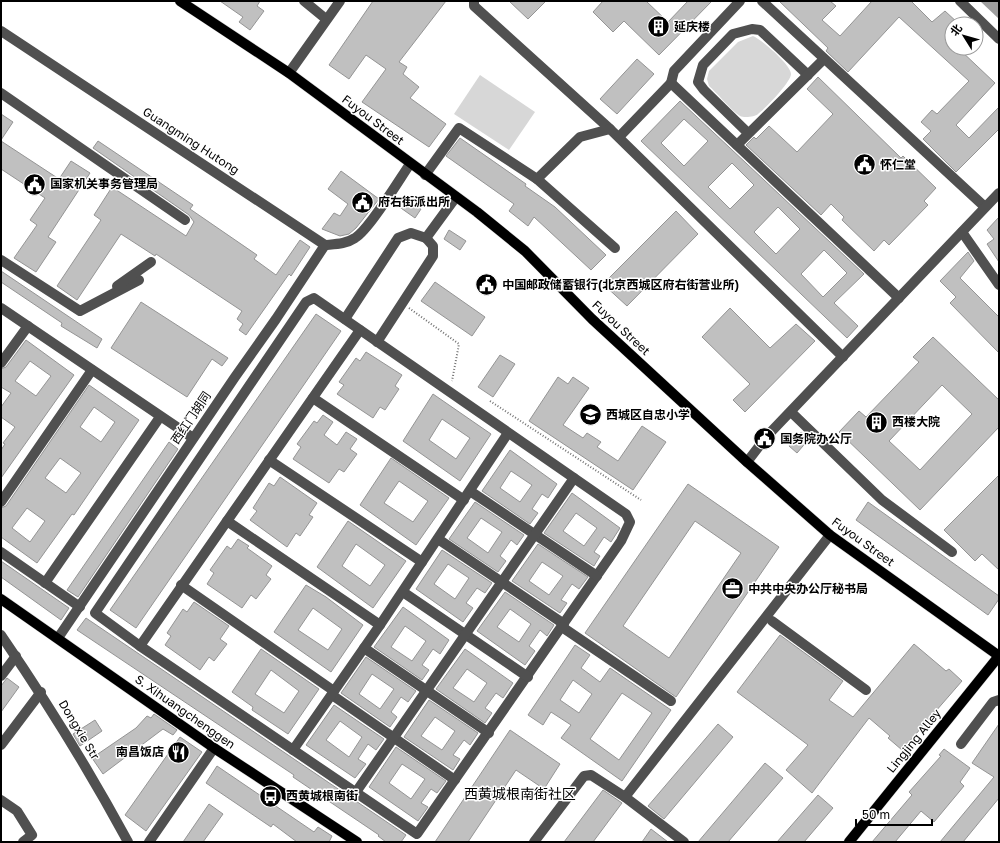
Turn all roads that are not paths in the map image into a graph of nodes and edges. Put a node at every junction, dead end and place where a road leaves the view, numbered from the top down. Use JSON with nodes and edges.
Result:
{"nodes":[{"id":1,"x":180,"y":1,"type":"edge"},
{"id":2,"x":304,"y":1,"type":"edge"},
{"id":3,"x":340,"y":1,"type":"edge"},
{"id":4,"x":474,"y":1,"type":"edge"},
{"id":5,"x":740,"y":1,"type":"edge"},
{"id":6,"x":762,"y":1,"type":"edge"},
{"id":7,"x":960,"y":1,"type":"edge"},
{"id":8,"x":326,"y":19,"type":"junction"},
{"id":9,"x":1,"y":31,"type":"edge"},
{"id":10,"x":999,"y":39,"type":"edge"},
{"id":11,"x":824,"y":59,"type":"junction"},
{"id":12,"x":289,"y":73,"type":"junction"},
{"id":13,"x":808,"y":75,"type":"junction"},
{"id":14,"x":671,"y":82,"type":"junction"},
{"id":15,"x":1,"y":93,"type":"edge"},
{"id":16,"x":610,"y":129,"type":"junction"},
{"id":17,"x":748,"y":133,"type":"junction"},
{"id":18,"x":619,"y":137,"type":"junction"},
{"id":19,"x":736,"y":145,"type":"junction"},
{"id":20,"x":410,"y":164,"type":"junction"},
{"id":21,"x":426,"y":175,"type":"junction"},
{"id":22,"x":537,"y":179,"type":"junction"},
{"id":23,"x":999,"y":193,"type":"edge"},
{"id":24,"x":456,"y":197,"type":"junction"},
{"id":25,"x":985,"y":207,"type":"junction"},
{"id":26,"x":185,"y":220,"type":"dead end"},
{"id":27,"x":962,"y":232,"type":"junction"},
{"id":28,"x":426,"y":238,"type":"junction"},
{"id":29,"x":325,"y":245,"type":"junction"},
{"id":30,"x":615,"y":248,"type":"dead end"},
{"id":31,"x":1,"y":260,"type":"edge"},
{"id":32,"x":151,"y":262,"type":"dead end"},
{"id":33,"x":139,"y":280,"type":"dead end"},
{"id":34,"x":999,"y":285,"type":"edge"},
{"id":35,"x":899,"y":298,"type":"junction"},
{"id":36,"x":1,"y":308,"type":"edge"},
{"id":37,"x":80,"y":311,"type":"junction"},
{"id":38,"x":345,"y":319,"type":"junction"},
{"id":39,"x":28,"y":326,"type":"junction"},
{"id":40,"x":360,"y":330,"type":"junction"},
{"id":41,"x":378,"y":342,"type":"junction"},
{"id":42,"x":843,"y":357,"type":"junction"},
{"id":43,"x":1,"y":363,"type":"edge"},
{"id":44,"x":92,"y":370,"type":"junction"},
{"id":45,"x":313,"y":398,"type":"junction"},
{"id":46,"x":791,"y":412,"type":"junction"},
{"id":47,"x":160,"y":417,"type":"junction"},
{"id":48,"x":508,"y":433,"type":"junction"},
{"id":49,"x":193,"y":438,"type":"junction"},
{"id":50,"x":269,"y":460,"type":"junction"},
{"id":51,"x":747,"y":462,"type":"junction"},
{"id":52,"x":574,"y":478,"type":"junction"},
{"id":53,"x":470,"y":490,"type":"junction"},
{"id":54,"x":464,"y":500,"type":"junction"},
{"id":55,"x":1,"y":502,"type":"edge"},
{"id":56,"x":227,"y":521,"type":"junction"},
{"id":57,"x":535,"y":534,"type":"junction"},
{"id":58,"x":830,"y":535,"type":"junction"},
{"id":59,"x":438,"y":539,"type":"junction"},
{"id":60,"x":1,"y":552,"type":"edge"},
{"id":61,"x":952,"y":552,"type":"dead end"},
{"id":62,"x":422,"y":562,"type":"junction"},
{"id":63,"x":597,"y":576,"type":"junction"},
{"id":64,"x":502,"y":582,"type":"junction"},
{"id":65,"x":45,"y":583,"type":"junction"},
{"id":66,"x":181,"y":584,"type":"junction"},
{"id":67,"x":403,"y":592,"type":"junction"},
{"id":68,"x":1,"y":599,"type":"edge"},
{"id":69,"x":80,"y":607,"type":"junction"},
{"id":70,"x":772,"y":621,"type":"dead end"},
{"id":71,"x":380,"y":625,"type":"junction"},
{"id":72,"x":563,"y":626,"type":"junction"},
{"id":73,"x":1,"y":635,"type":"edge"},
{"id":74,"x":466,"y":635,"type":"junction"},
{"id":75,"x":58,"y":638,"type":"junction"},
{"id":76,"x":140,"y":646,"type":"junction"},
{"id":77,"x":364,"y":648,"type":"junction"},
{"id":78,"x":16,"y":656,"type":"junction"},
{"id":79,"x":999,"y":656,"type":"edge"},
{"id":80,"x":1,"y":676,"type":"edge"},
{"id":81,"x":528,"y":677,"type":"junction"},
{"id":82,"x":866,"y":690,"type":"dead end"},
{"id":83,"x":427,"y":691,"type":"junction"},
{"id":84,"x":41,"y":692,"type":"junction"},
{"id":85,"x":333,"y":693,"type":"junction"},
{"id":86,"x":999,"y":700,"type":"edge"},
{"id":87,"x":670,"y":701,"type":"dead end"},
{"id":88,"x":489,"y":733,"type":"junction"},
{"id":89,"x":394,"y":738,"type":"junction"},
{"id":90,"x":961,"y":744,"type":"dead end"},
{"id":91,"x":1,"y":745,"type":"edge"},
{"id":92,"x":214,"y":748,"type":"junction"},
{"id":93,"x":294,"y":750,"type":"junction"},
{"id":94,"x":455,"y":780,"type":"junction"},
{"id":95,"x":356,"y":792,"type":"junction"},
{"id":96,"x":625,"y":797,"type":"junction"},
{"id":97,"x":1,"y":800,"type":"edge"},
{"id":98,"x":415,"y":838,"type":"edge"},
{"id":99,"x":23,"y":842,"type":"edge"},
{"id":100,"x":128,"y":842,"type":"edge"},
{"id":101,"x":149,"y":842,"type":"edge"},
{"id":102,"x":357,"y":842,"type":"edge"},
{"id":103,"x":534,"y":842,"type":"edge"},
{"id":104,"x":684,"y":842,"type":"edge"},
{"id":105,"x":849,"y":842,"type":"edge"}],
"edges":[{"from":1,"to":12,"type":"main road","name":"Fuyou Street"},
{"from":2,"to":8,"type":"street"},
{"from":3,"to":8,"type":"street"},
{"from":4,"to":16,"type":"street"},
{"from":5,"to":14,"type":"street"},
{"from":6,"to":11,"type":"street"},
{"from":7,"to":10,"type":"street"},
{"from":8,"to":12,"type":"street"},
{"from":9,"to":29,"type":"street","name":"Guangming Hutong"},
{"from":11,"to":13,"type":"street"},
{"from":11,"to":25,"type":"street"},
{"from":12,"to":20,"type":"main road","name":"Fuyou Street"},
{"from":13,"to":17,"type":"street"},
{"from":13,"to":17,"type":"street"},
{"from":14,"to":18,"type":"street"},
{"from":14,"to":19,"type":"street"},
{"from":15,"to":26,"type":"street"},
{"from":16,"to":18,"type":"street"},
{"from":16,"to":22,"type":"street"},
{"from":17,"to":19,"type":"street"},
{"from":18,"to":42,"type":"street"},
{"from":19,"to":35,"type":"street"},
{"from":20,"to":21,"type":"main road","name":"Fuyou Street"},
{"from":20,"to":29,"type":"street"},
{"from":21,"to":22,"type":"street"},
{"from":21,"to":24,"type":"main road","name":"Fuyou Street"},
{"from":22,"to":30,"type":"street"},
{"from":23,"to":25,"type":"street"},
{"from":24,"to":28,"type":"street"},
{"from":24,"to":51,"type":"main road","name":"Fuyou Street"},
{"from":25,"to":27,"type":"street"},
{"from":27,"to":34,"type":"street"},
{"from":27,"to":35,"type":"street"},
{"from":28,"to":38,"type":"street"},
{"from":28,"to":41,"type":"street"},
{"from":29,"to":49,"type":"street","name":"西红门胡同"},
{"from":31,"to":37,"type":"street"},
{"from":32,"to":37,"type":"street"},
{"from":33,"to":37,"type":"street"},
{"from":35,"to":42,"type":"street"},
{"from":36,"to":39,"type":"street"},
{"from":38,"to":40,"type":"street"},
{"from":38,"to":76,"type":"street"},
{"from":39,"to":43,"type":"street"},
{"from":39,"to":44,"type":"street"},
{"from":40,"to":41,"type":"street"},
{"from":40,"to":45,"type":"street"},
{"from":41,"to":48,"type":"street"},
{"from":42,"to":46,"type":"street"},
{"from":44,"to":47,"type":"street"},
{"from":44,"to":55,"type":"street"},
{"from":45,"to":50,"type":"street"},
{"from":45,"to":54,"type":"street"},
{"from":46,"to":51,"type":"street"},
{"from":46,"to":61,"type":"street"},
{"from":47,"to":49,"type":"street"},
{"from":47,"to":65,"type":"street"},
{"from":48,"to":52,"type":"street"},
{"from":48,"to":53,"type":"street"},
{"from":49,"to":69,"type":"street","name":"西红门胡同"},
{"from":50,"to":56,"type":"street"},
{"from":50,"to":62,"type":"street"},
{"from":51,"to":58,"type":"main road","name":"Fuyou Street"},
{"from":52,"to":57,"type":"street"},
{"from":52,"to":63,"type":"street"},
{"from":53,"to":54,"type":"street"},
{"from":53,"to":57,"type":"street"},
{"from":54,"to":59,"type":"street"},
{"from":56,"to":66,"type":"street"},
{"from":56,"to":71,"type":"street"},
{"from":57,"to":63,"type":"street"},
{"from":57,"to":64,"type":"street"},
{"from":58,"to":79,"type":"main road","name":"Fuyou Street"},
{"from":58,"to":96,"type":"street"},
{"from":59,"to":62,"type":"street"},
{"from":59,"to":64,"type":"street"},
{"from":60,"to":65,"type":"street"},
{"from":62,"to":67,"type":"street"},
{"from":63,"to":72,"type":"street"},
{"from":64,"to":72,"type":"street"},
{"from":64,"to":74,"type":"street"},
{"from":65,"to":69,"type":"street"},
{"from":66,"to":76,"type":"street"},
{"from":66,"to":85,"type":"street"},
{"from":67,"to":71,"type":"street"},
{"from":67,"to":74,"type":"street"},
{"from":68,"to":75,"type":"main road","name":"S. Xihuangchenggen"},
{"from":69,"to":75,"type":"street","name":"西红门胡同"},
{"from":70,"to":82,"type":"street"},
{"from":71,"to":77,"type":"street"},
{"from":72,"to":81,"type":"street"},
{"from":72,"to":87,"type":"street"},
{"from":73,"to":78,"type":"street","name":"Dongxie Str"},
{"from":74,"to":81,"type":"street"},
{"from":74,"to":83,"type":"street"},
{"from":75,"to":92,"type":"main road","name":"S. Xihuangchenggen"},
{"from":76,"to":93,"type":"street"},
{"from":77,"to":83,"type":"street"},
{"from":77,"to":85,"type":"street"},
{"from":78,"to":80,"type":"street"},
{"from":78,"to":84,"type":"street","name":"Dongxie Str"},
{"from":79,"to":105,"type":"main road","name":"Lingjing Alley"},
{"from":81,"to":88,"type":"street"},
{"from":83,"to":88,"type":"street"},
{"from":83,"to":89,"type":"street"},
{"from":84,"to":91,"type":"street"},
{"from":84,"to":100,"type":"street","name":"Dongxie Str"},
{"from":85,"to":89,"type":"street"},
{"from":85,"to":93,"type":"street"},
{"from":86,"to":90,"type":"street"},
{"from":88,"to":94,"type":"street"},
{"from":89,"to":94,"type":"street"},
{"from":89,"to":95,"type":"street"},
{"from":92,"to":101,"type":"street"},
{"from":92,"to":102,"type":"main road","name":"S. Xihuangchenggen"},
{"from":93,"to":95,"type":"street"},
{"from":94,"to":98,"type":"street"},
{"from":95,"to":98,"type":"street"},
{"from":96,"to":103,"type":"street"},
{"from":96,"to":104,"type":"street"},
{"from":97,"to":99,"type":"street"}]}
